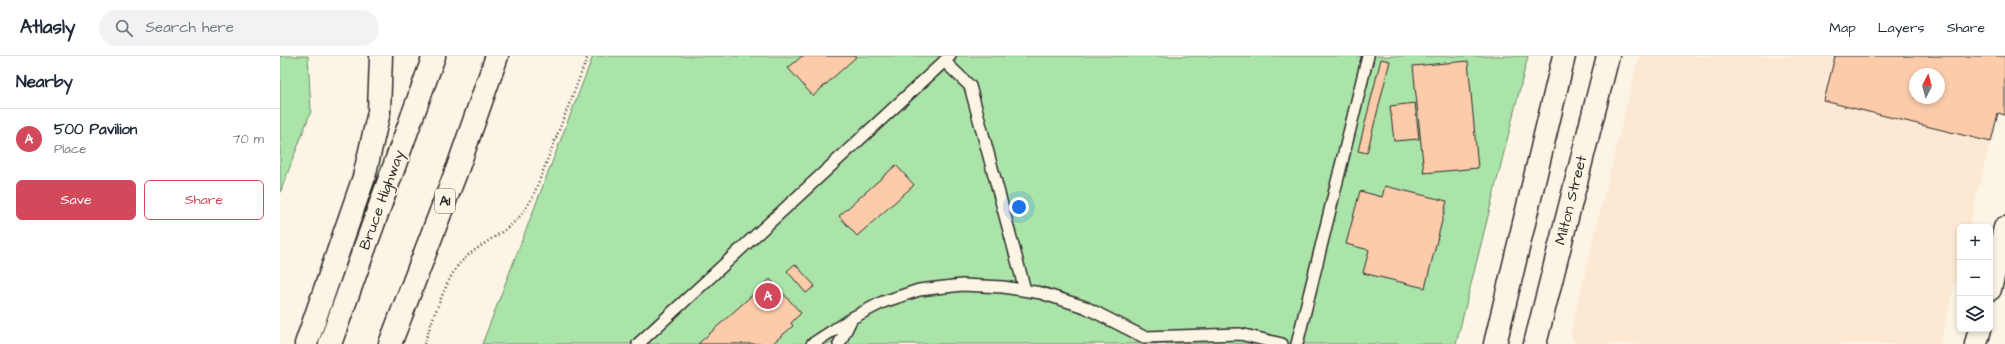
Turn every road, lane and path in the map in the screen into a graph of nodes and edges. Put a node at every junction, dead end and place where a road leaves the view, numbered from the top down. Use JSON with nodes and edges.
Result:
{"nodes":[{"id":1,"x":381,"y":56,"type":"edge"},
{"id":2,"x":434,"y":56,"type":"edge"},
{"id":3,"x":497,"y":56,"type":"edge"},
{"id":4,"x":588,"y":56,"type":"edge"},
{"id":5,"x":1368,"y":56,"type":"edge"},
{"id":6,"x":1564,"y":56,"type":"edge"},
{"id":7,"x":1608,"y":56,"type":"edge"},
{"id":8,"x":947,"y":58,"type":"edge"},
{"id":9,"x":2005,"y":228,"type":"edge"},
{"id":10,"x":1993,"y":277,"type":"edge"},
{"id":11,"x":1025,"y":290,"type":"junction"},
{"id":12,"x":852,"y":318,"type":"junction"},
{"id":13,"x":1979,"y":332,"type":"edge"},
{"id":14,"x":1144,"y":337,"type":"junction"},
{"id":15,"x":306,"y":344,"type":"edge"},
{"id":16,"x":330,"y":344,"type":"edge"},
{"id":17,"x":390,"y":344,"type":"edge"},
{"id":18,"x":424,"y":344,"type":"edge"},
{"id":19,"x":638,"y":344,"type":"edge"},
{"id":20,"x":812,"y":344,"type":"edge"},
{"id":21,"x":839,"y":344,"type":"edge"},
{"id":22,"x":1157,"y":344,"type":"edge"},
{"id":23,"x":1282,"y":344,"type":"edge"},
{"id":24,"x":1297,"y":344,"type":"edge"},
{"id":25,"x":1495,"y":344,"type":"edge"},
{"id":26,"x":1535,"y":344,"type":"edge"},
{"id":27,"x":1976,"y":344,"type":"edge"}],
"edges":[{"from":1,"to":15,"type":"main road"},
{"from":2,"to":16,"type":"main road","name":"Bruce Highway"},
{"from":3,"to":17,"type":"main road","number":"A1"},
{"from":4,"to":18,"type":"path"},
{"from":5,"to":24,"type":"lane"},
{"from":6,"to":25,"type":"main road"},
{"from":7,"to":26,"type":"main road","name":"Milton Street"},
{"from":8,"to":11,"type":"lane"},
{"from":8,"to":19,"type":"lane"},
{"from":9,"to":10,"type":"main road"},
{"from":11,"to":12,"type":"lane"},
{"from":11,"to":14,"type":"lane"},
{"from":12,"to":20,"type":"lane"},
{"from":12,"to":21,"type":"lane"},
{"from":13,"to":27,"type":"main road"},
{"from":14,"to":22,"type":"lane"},
{"from":14,"to":23,"type":"lane"}]}
